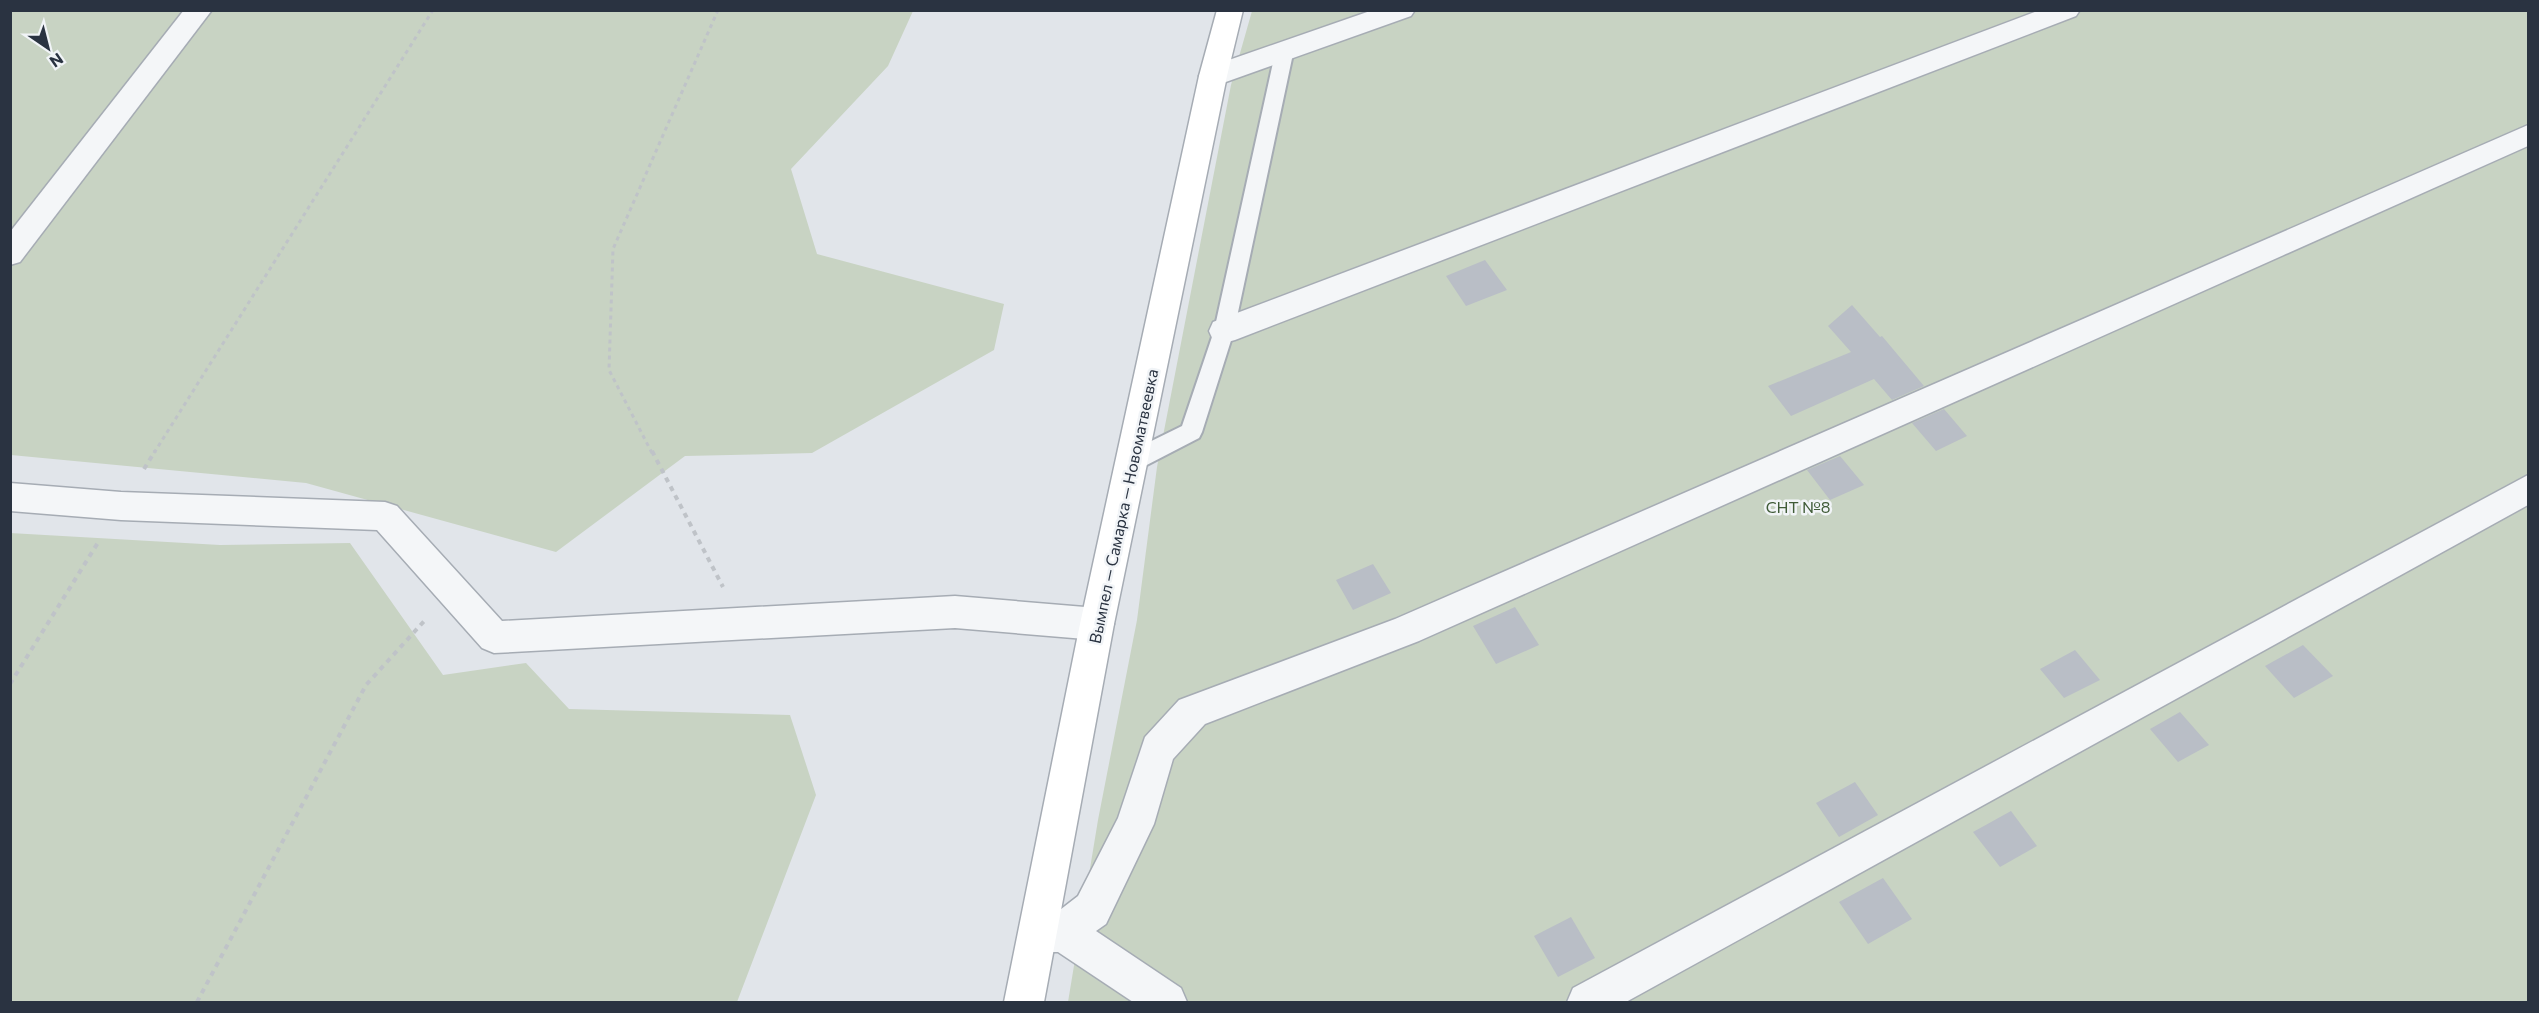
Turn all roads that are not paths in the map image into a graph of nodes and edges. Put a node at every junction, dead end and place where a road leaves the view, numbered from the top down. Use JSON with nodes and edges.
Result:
{"nodes":[{"id":1,"x":199,"y":10,"type":"edge"},
{"id":2,"x":1230,"y":10,"type":"edge"},
{"id":3,"x":1402,"y":10,"type":"edge"},
{"id":4,"x":2067,"y":10,"type":"edge"},
{"id":5,"x":1285,"y":49,"type":"junction"},
{"id":6,"x":1213,"y":76,"type":"junction"},
{"id":7,"x":2529,"y":135,"type":"edge"},
{"id":8,"x":10,"y":254,"type":"edge"},
{"id":9,"x":1224,"y":331,"type":"junction"},
{"id":10,"x":1133,"y":461,"type":"junction"},
{"id":11,"x":2529,"y":489,"type":"edge"},
{"id":12,"x":10,"y":497,"type":"edge"},
{"id":13,"x":1097,"y":624,"type":"junction"},
{"id":14,"x":1050,"y":932,"type":"junction"},
{"id":15,"x":1024,"y":1002,"type":"edge"},
{"id":16,"x":1167,"y":1002,"type":"edge"},
{"id":17,"x":1587,"y":1002,"type":"edge"}],
"edges":[{"from":1,"to":8,"type":"street"},
{"from":2,"to":6,"type":"main road","name":"Вымпел — Самарка — Новоматвеевка"},
{"from":3,"to":5,"type":"street"},
{"from":4,"to":9,"type":"street"},
{"from":5,"to":6,"type":"street"},
{"from":5,"to":9,"type":"lane"},
{"from":6,"to":10,"type":"main road","name":"Вымпел — Самарка — Новоматвеевка"},
{"from":7,"to":14,"type":"street"},
{"from":9,"to":10,"type":"lane"},
{"from":10,"to":13,"type":"main road","name":"Вымпел — Самарка — Новоматвеевка"},
{"from":11,"to":17,"type":"street"},
{"from":12,"to":13,"type":"street"},
{"from":13,"to":14,"type":"main road","name":"Вымпел — Самарка — Новоматвеевка"},
{"from":14,"to":15,"type":"main road","name":"Вымпел — Самарка — Новоматвеевка"},
{"from":14,"to":16,"type":"street"}]}
